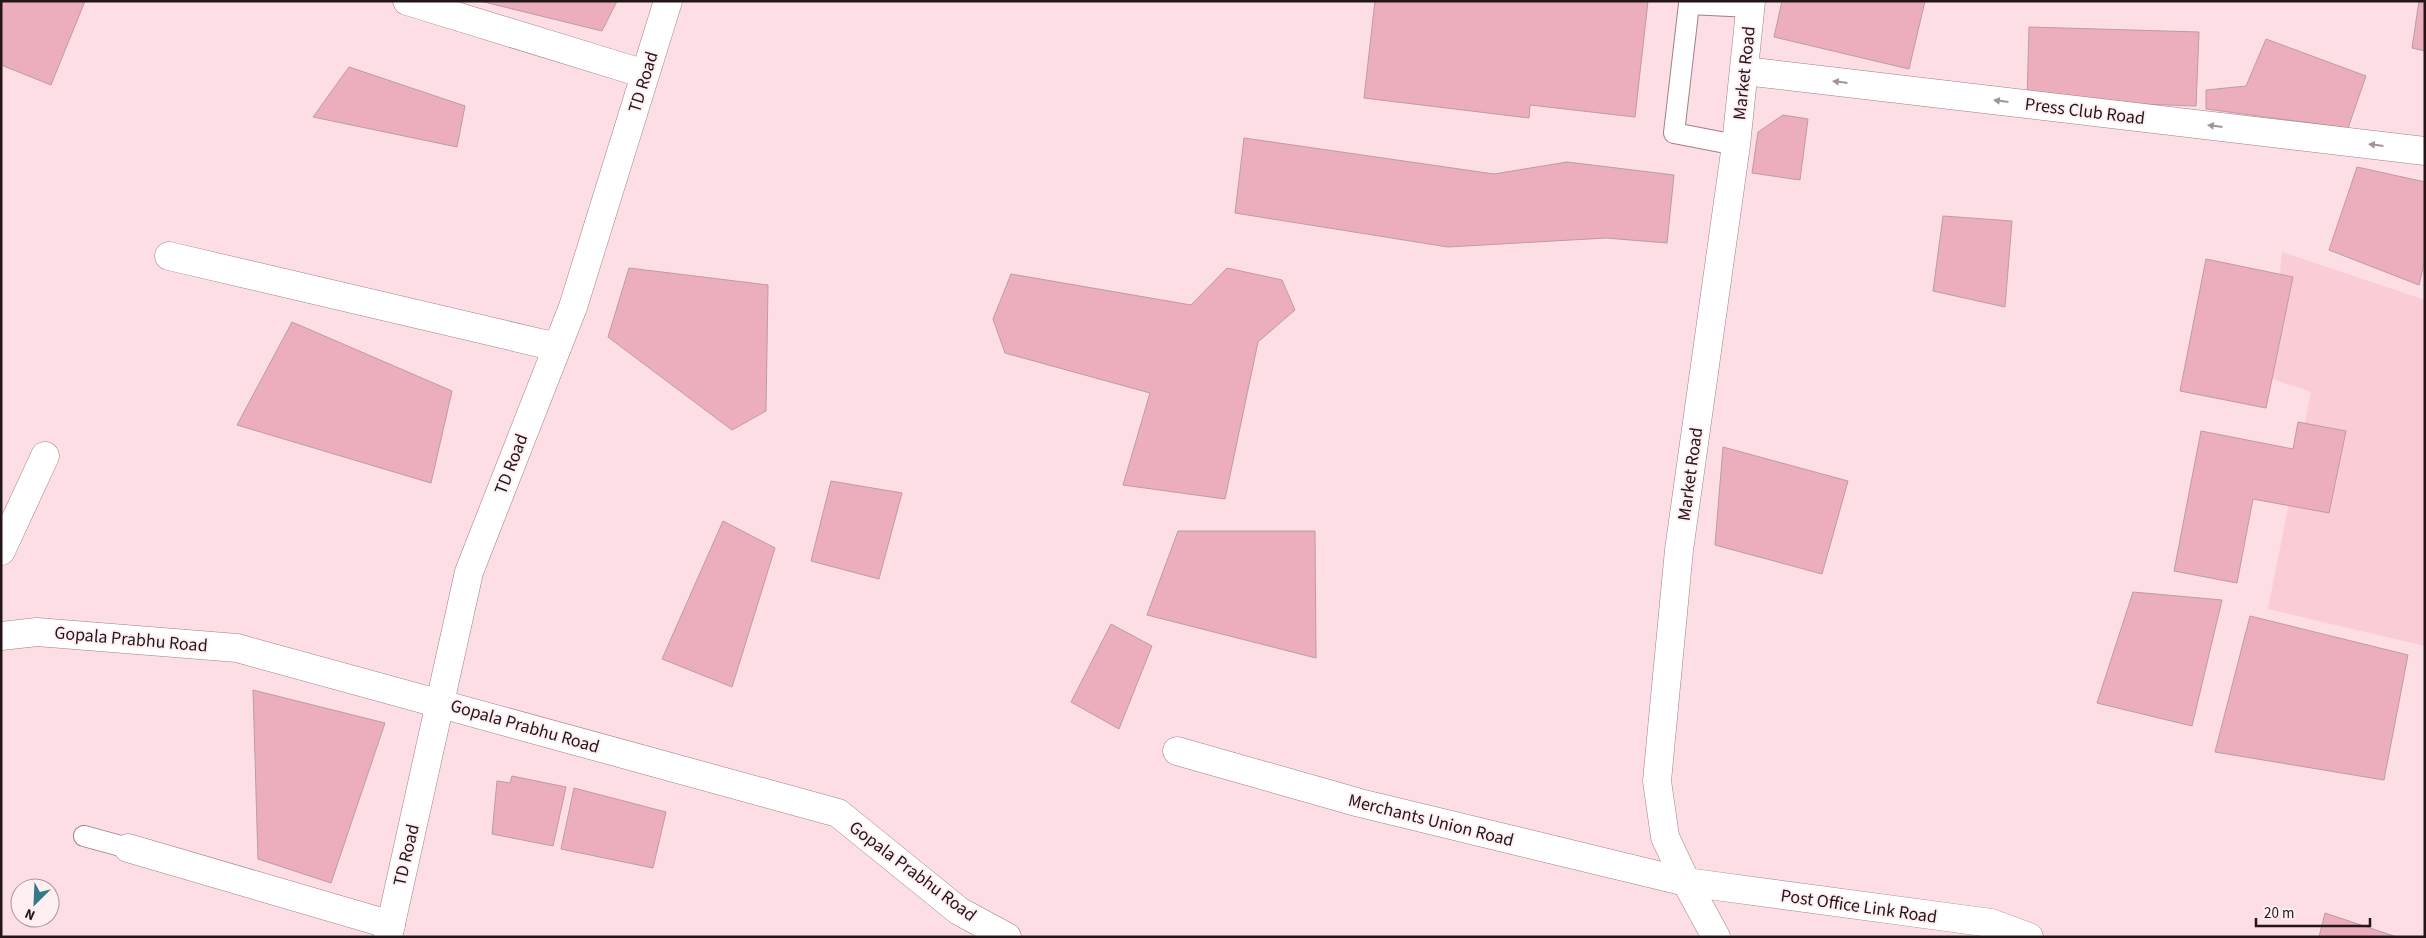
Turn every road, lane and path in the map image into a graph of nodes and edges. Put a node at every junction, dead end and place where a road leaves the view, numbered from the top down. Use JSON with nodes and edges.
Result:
{"nodes":[{"id":1,"x":407,"y":1,"type":"edge"},
{"id":2,"x":668,"y":1,"type":"edge"},
{"id":3,"x":1751,"y":4,"type":"edge"},
{"id":4,"x":1745,"y":70,"type":"junction"},
{"id":5,"x":645,"y":74,"type":"junction"},
{"id":6,"x":1736,"y":145,"type":"junction"},
{"id":7,"x":2425,"y":151,"type":"edge"},
{"id":8,"x":170,"y":256,"type":"dead end"},
{"id":9,"x":557,"y":347,"type":"junction"},
{"id":10,"x":45,"y":456,"type":"dead end"},
{"id":11,"x":1,"y":551,"type":"edge"},
{"id":12,"x":1,"y":636,"type":"edge"},
{"id":13,"x":441,"y":702,"type":"junction"},
{"id":14,"x":1178,"y":751,"type":"dead end"},
{"id":15,"x":84,"y":836,"type":"dead end"},
{"id":16,"x":128,"y":848,"type":"joint"},
{"id":17,"x":1686,"y":882,"type":"junction"},
{"id":18,"x":389,"y":931,"type":"edge"},
{"id":19,"x":1006,"y":937,"type":"edge"},
{"id":20,"x":1716,"y":937,"type":"edge"},
{"id":21,"x":2029,"y":937,"type":"edge"}],
"edges":[{"from":1,"to":5,"type":"street"},
{"from":2,"to":5,"type":"street","name":"TD Road"},
{"from":3,"to":4,"type":"street","name":"Market Road"},
{"from":3,"to":6,"type":"lane"},
{"from":4,"to":6,"type":"street","name":"Market Road"},
{"from":7,"to":4,"type":"street","name":"Press Club Road","one_way":true},
{"from":5,"to":9,"type":"street","name":"TD Road"},
{"from":6,"to":17,"type":"street","name":"Market Road"},
{"from":8,"to":9,"type":"street"},
{"from":9,"to":13,"type":"street","name":"TD Road"},
{"from":10,"to":11,"type":"street"},
{"from":12,"to":13,"type":"street","name":"Gopala Prabhu Road"},
{"from":13,"to":18,"type":"street","name":"TD Road"},
{"from":13,"to":19,"type":"street","name":"Gopala Prabhu Road"},
{"from":14,"to":17,"type":"street","name":"Merchants Union Road"},
{"from":15,"to":16,"type":"lane"},
{"from":16,"to":18,"type":"street"},
{"from":17,"to":20,"type":"street","name":"Market Road"},
{"from":17,"to":21,"type":"street","name":"Post Office Link Road"}]}
